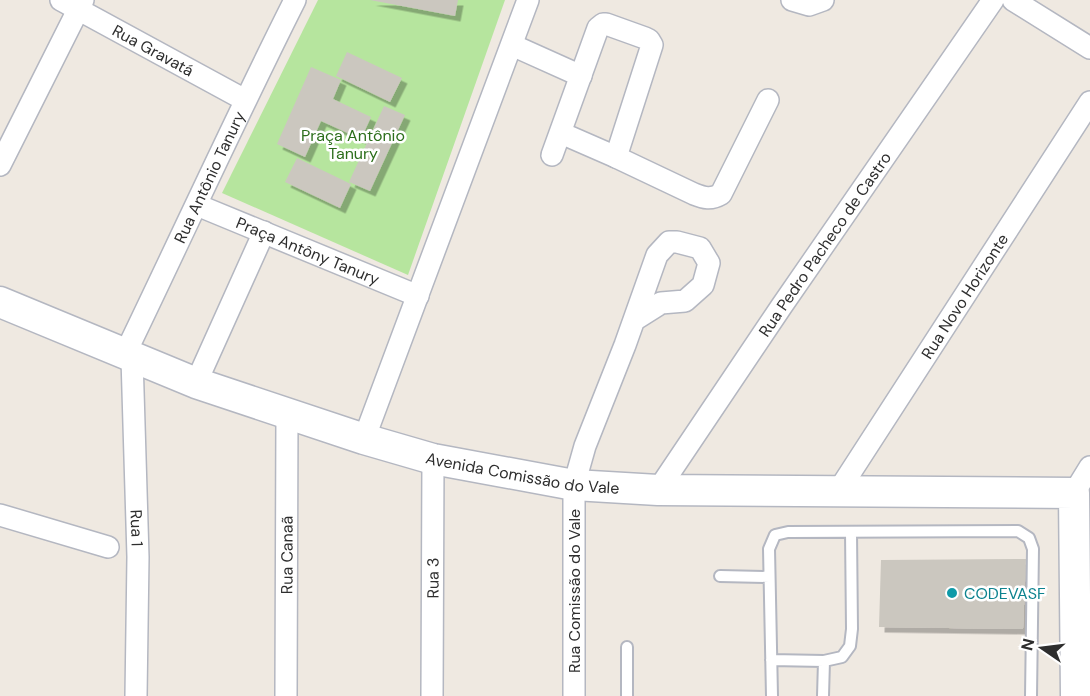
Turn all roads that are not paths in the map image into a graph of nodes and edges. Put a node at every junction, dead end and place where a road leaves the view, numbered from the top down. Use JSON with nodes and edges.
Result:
{"nodes":[{"id":1,"x":295,"y":0,"type":"edge"},
{"id":2,"x":528,"y":0,"type":"edge"},
{"id":3,"x":792,"y":0,"type":"edge"},
{"id":4,"x":993,"y":0,"type":"edge"},
{"id":5,"x":1013,"y":0,"type":"edge"},
{"id":6,"x":819,"y":2,"type":"edge"},
{"id":7,"x":74,"y":3,"type":"edge"},
{"id":8,"x":512,"y":45,"type":"junction"},
{"id":9,"x":1090,"y":48,"type":"edge"},
{"id":10,"x":580,"y":76,"type":"junction"},
{"id":11,"x":245,"y":100,"type":"junction"},
{"id":12,"x":768,"y":100,"type":"dead end"},
{"id":13,"x":1090,"y":102,"type":"edge"},
{"id":14,"x":561,"y":133,"type":"junction"},
{"id":15,"x":552,"y":155,"type":"dead end"},
{"id":16,"x":616,"y":157,"type":"junction"},
{"id":17,"x":0,"y":165,"type":"edge"},
{"id":18,"x":197,"y":205,"type":"junction"},
{"id":19,"x":264,"y":232,"type":"junction"},
{"id":20,"x":418,"y":296,"type":"junction"},
{"id":21,"x":0,"y":302,"type":"edge"},
{"id":22,"x":634,"y":320,"type":"dead end"},
{"id":23,"x":128,"y":356,"type":"junction"},
{"id":24,"x":196,"y":383,"type":"junction"},
{"id":25,"x":287,"y":414,"type":"junction"},
{"id":26,"x":364,"y":439,"type":"junction"},
{"id":27,"x":433,"y":459,"type":"junction"},
{"id":28,"x":1090,"y":467,"type":"edge"},
{"id":29,"x":574,"y":485,"type":"junction"},
{"id":30,"x":658,"y":490,"type":"junction"},
{"id":31,"x":839,"y":490,"type":"junction"},
{"id":32,"x":1082,"y":493,"type":"edge"},
{"id":33,"x":0,"y":515,"type":"edge"},
{"id":34,"x":851,"y":532,"type":"junction"},
{"id":35,"x":108,"y":547,"type":"dead end"},
{"id":36,"x":720,"y":576,"type":"dead end"},
{"id":37,"x":770,"y":577,"type":"junction"},
{"id":38,"x":627,"y":647,"type":"dead end"},
{"id":39,"x":1083,"y":658,"type":"edge"},
{"id":40,"x":771,"y":660,"type":"junction"},
{"id":41,"x":824,"y":661,"type":"junction"},
{"id":42,"x":136,"y":696,"type":"edge"},
{"id":43,"x":286,"y":696,"type":"edge"},
{"id":44,"x":432,"y":696,"type":"edge"},
{"id":45,"x":574,"y":696,"type":"edge"},
{"id":46,"x":627,"y":696,"type":"edge"},
{"id":47,"x":772,"y":696,"type":"edge"},
{"id":48,"x":823,"y":696,"type":"edge"},
{"id":49,"x":1031,"y":696,"type":"edge"},
{"id":50,"x":1076,"y":696,"type":"edge"}],
"edges":[{"from":1,"to":11,"type":"street","name":"Rua Antônio Tanury"},
{"from":2,"to":8,"type":"street"},
{"from":3,"to":6,"type":"street"},
{"from":4,"to":30,"type":"street","name":"Rua Pedro Pacheco de Castro"},
{"from":5,"to":9,"type":"street"},
{"from":7,"to":11,"type":"street","name":"Rua Gravatá"},
{"from":7,"to":17,"type":"street"},
{"from":8,"to":10,"type":"street"},
{"from":8,"to":20,"type":"street"},
{"from":10,"to":14,"type":"street"},
{"from":10,"to":16,"type":"street"},
{"from":11,"to":18,"type":"street","name":"Rua Antônio Tanury"},
{"from":12,"to":16,"type":"street"},
{"from":13,"to":31,"type":"street","name":"Rua Novo Horizonte"},
{"from":14,"to":15,"type":"street"},
{"from":14,"to":16,"type":"street"},
{"from":18,"to":19,"type":"street","name":"Praça Antôny Tanury"},
{"from":18,"to":23,"type":"street","name":"Rua Antônio Tanury"},
{"from":19,"to":20,"type":"street","name":"Praça Antôny Tanury"},
{"from":19,"to":24,"type":"street"},
{"from":20,"to":26,"type":"street"},
{"from":21,"to":23,"type":"street","name":"Avenida Comissão do Vale"},
{"from":22,"to":29,"type":"street","name":"Rua Comissão do Vale"},
{"from":23,"to":24,"type":"street","name":"Avenida Comissão do Vale"},
{"from":23,"to":42,"type":"street","name":"Rua 1"},
{"from":24,"to":25,"type":"street","name":"Avenida Comissão do Vale"},
{"from":25,"to":26,"type":"street","name":"Avenida Comissão do Vale"},
{"from":25,"to":43,"type":"street","name":"Rua Canaã"},
{"from":26,"to":27,"type":"street","name":"Avenida Comissão do Vale"},
{"from":27,"to":29,"type":"street","name":"Avenida Comissão do Vale"},
{"from":27,"to":44,"type":"street","name":"Rua 3"},
{"from":28,"to":32,"type":"street"},
{"from":29,"to":30,"type":"street","name":"Avenida Comissão do Vale"},
{"from":29,"to":45,"type":"street","name":"Rua Comissão do Vale"},
{"from":30,"to":31,"type":"street","name":"Avenida Comissão do Vale"},
{"from":31,"to":32,"type":"street","name":"Avenida Comissão do Vale"},
{"from":32,"to":39,"type":"street"},
{"from":33,"to":35,"type":"street"},
{"from":34,"to":37,"type":"lane"},
{"from":34,"to":41,"type":"lane"},
{"from":34,"to":49,"type":"lane"},
{"from":36,"to":37,"type":"lane"},
{"from":37,"to":40,"type":"lane"},
{"from":38,"to":46,"type":"lane"},
{"from":39,"to":50,"type":"street"},
{"from":40,"to":41,"type":"lane"},
{"from":40,"to":47,"type":"lane"},
{"from":41,"to":48,"type":"lane"}]}
